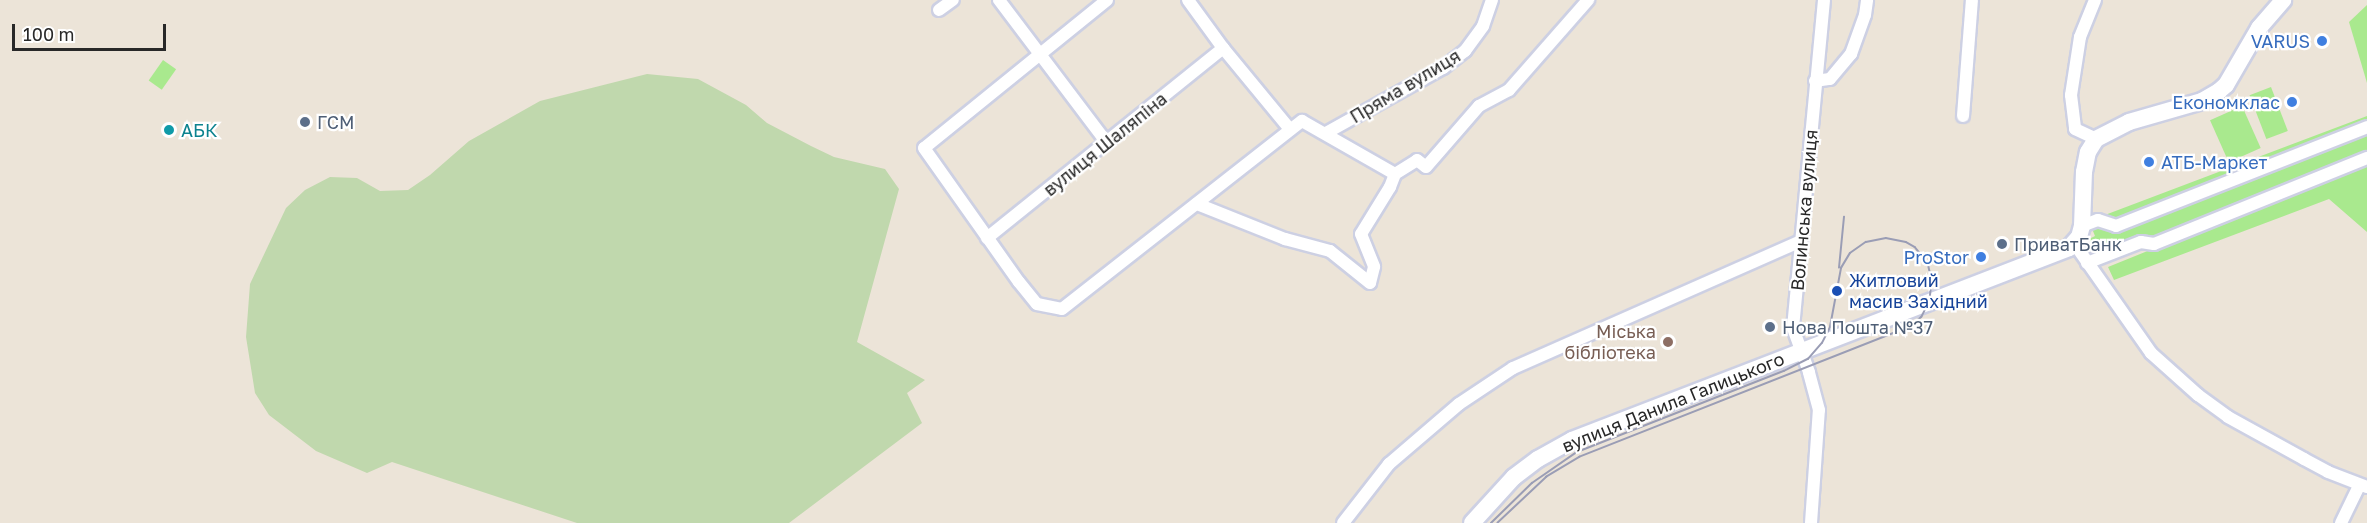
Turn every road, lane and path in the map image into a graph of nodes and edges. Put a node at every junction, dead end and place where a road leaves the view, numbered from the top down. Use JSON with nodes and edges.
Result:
{"nodes":[{"id":1,"x":953,"y":0,"type":"edge"},
{"id":2,"x":999,"y":0,"type":"edge"},
{"id":3,"x":1107,"y":0,"type":"edge"},
{"id":4,"x":1188,"y":0,"type":"edge"},
{"id":5,"x":1492,"y":0,"type":"edge"},
{"id":6,"x":1588,"y":0,"type":"edge"},
{"id":7,"x":1824,"y":0,"type":"edge"},
{"id":8,"x":1867,"y":0,"type":"edge"},
{"id":9,"x":1972,"y":0,"type":"edge"},
{"id":10,"x":2095,"y":0,"type":"edge"},
{"id":11,"x":2283,"y":0,"type":"edge"},
{"id":12,"x":939,"y":10,"type":"dead end"},
{"id":13,"x":1223,"y":48,"type":"junction"},
{"id":14,"x":1041,"y":55,"type":"junction"},
{"id":15,"x":1815,"y":81,"type":"junction"},
{"id":16,"x":1964,"y":116,"type":"dead end"},
{"id":17,"x":2367,"y":127,"type":"edge"},
{"id":18,"x":1290,"y":128,"type":"junction"},
{"id":19,"x":1326,"y":133,"type":"junction"},
{"id":20,"x":2096,"y":139,"type":"junction"},
{"id":21,"x":1107,"y":143,"type":"junction"},
{"id":22,"x":2367,"y":158,"type":"edge"},
{"id":23,"x":1395,"y":174,"type":"junction"},
{"id":24,"x":1197,"y":204,"type":"junction"},
{"id":25,"x":2082,"y":226,"type":"junction"},
{"id":26,"x":987,"y":238,"type":"junction"},
{"id":27,"x":1801,"y":242,"type":"junction"},
{"id":28,"x":2074,"y":243,"type":"junction"},
{"id":29,"x":2087,"y":263,"type":"junction"},
{"id":30,"x":1801,"y":351,"type":"junction"},
{"id":31,"x":2363,"y":486,"type":"edge"},
{"id":32,"x":1343,"y":523,"type":"edge"},
{"id":33,"x":1472,"y":523,"type":"edge"},
{"id":34,"x":1811,"y":523,"type":"edge"},
{"id":35,"x":2341,"y":523,"type":"edge"}],
"edges":[{"from":1,"to":12,"type":"street"},
{"from":2,"to":14,"type":"street"},
{"from":3,"to":14,"type":"street"},
{"from":4,"to":13,"type":"street"},
{"from":5,"to":19,"type":"street","name":"Пряма вулиця"},
{"from":6,"to":23,"type":"street"},
{"from":7,"to":15,"type":"street","name":"Волинська вулиця"},
{"from":8,"to":15,"type":"street"},
{"from":9,"to":16,"type":"street"},
{"from":10,"to":20,"type":"street"},
{"from":11,"to":20,"type":"street"},
{"from":13,"to":18,"type":"street"},
{"from":13,"to":21,"type":"street","name":"вулиця Шаляпіна"},
{"from":14,"to":21,"type":"street"},
{"from":14,"to":26,"type":"street"},
{"from":15,"to":27,"type":"street","name":"Волинська вулиця"},
{"from":17,"to":25,"type":"street"},
{"from":18,"to":19,"type":"street"},
{"from":18,"to":24,"type":"street"},
{"from":19,"to":23,"type":"street"},
{"from":20,"to":25,"type":"street"},
{"from":21,"to":26,"type":"street","name":"вулиця Шаляпіна"},
{"from":22,"to":29,"type":"street"},
{"from":23,"to":24,"type":"street"},
{"from":24,"to":26,"type":"street"},
{"from":25,"to":28,"type":"street"},
{"from":27,"to":30,"type":"street","name":"Волинська вулиця"},
{"from":27,"to":32,"type":"street"},
{"from":28,"to":29,"type":"street"},
{"from":28,"to":30,"type":"street","name":"вулиця Данила Галицького"},
{"from":29,"to":31,"type":"street"},
{"from":30,"to":33,"type":"street","name":"вулиця Данила Галицького"},
{"from":30,"to":34,"type":"street","name":"Волинська вулиця"},
{"from":31,"to":35,"type":"street"}]}
